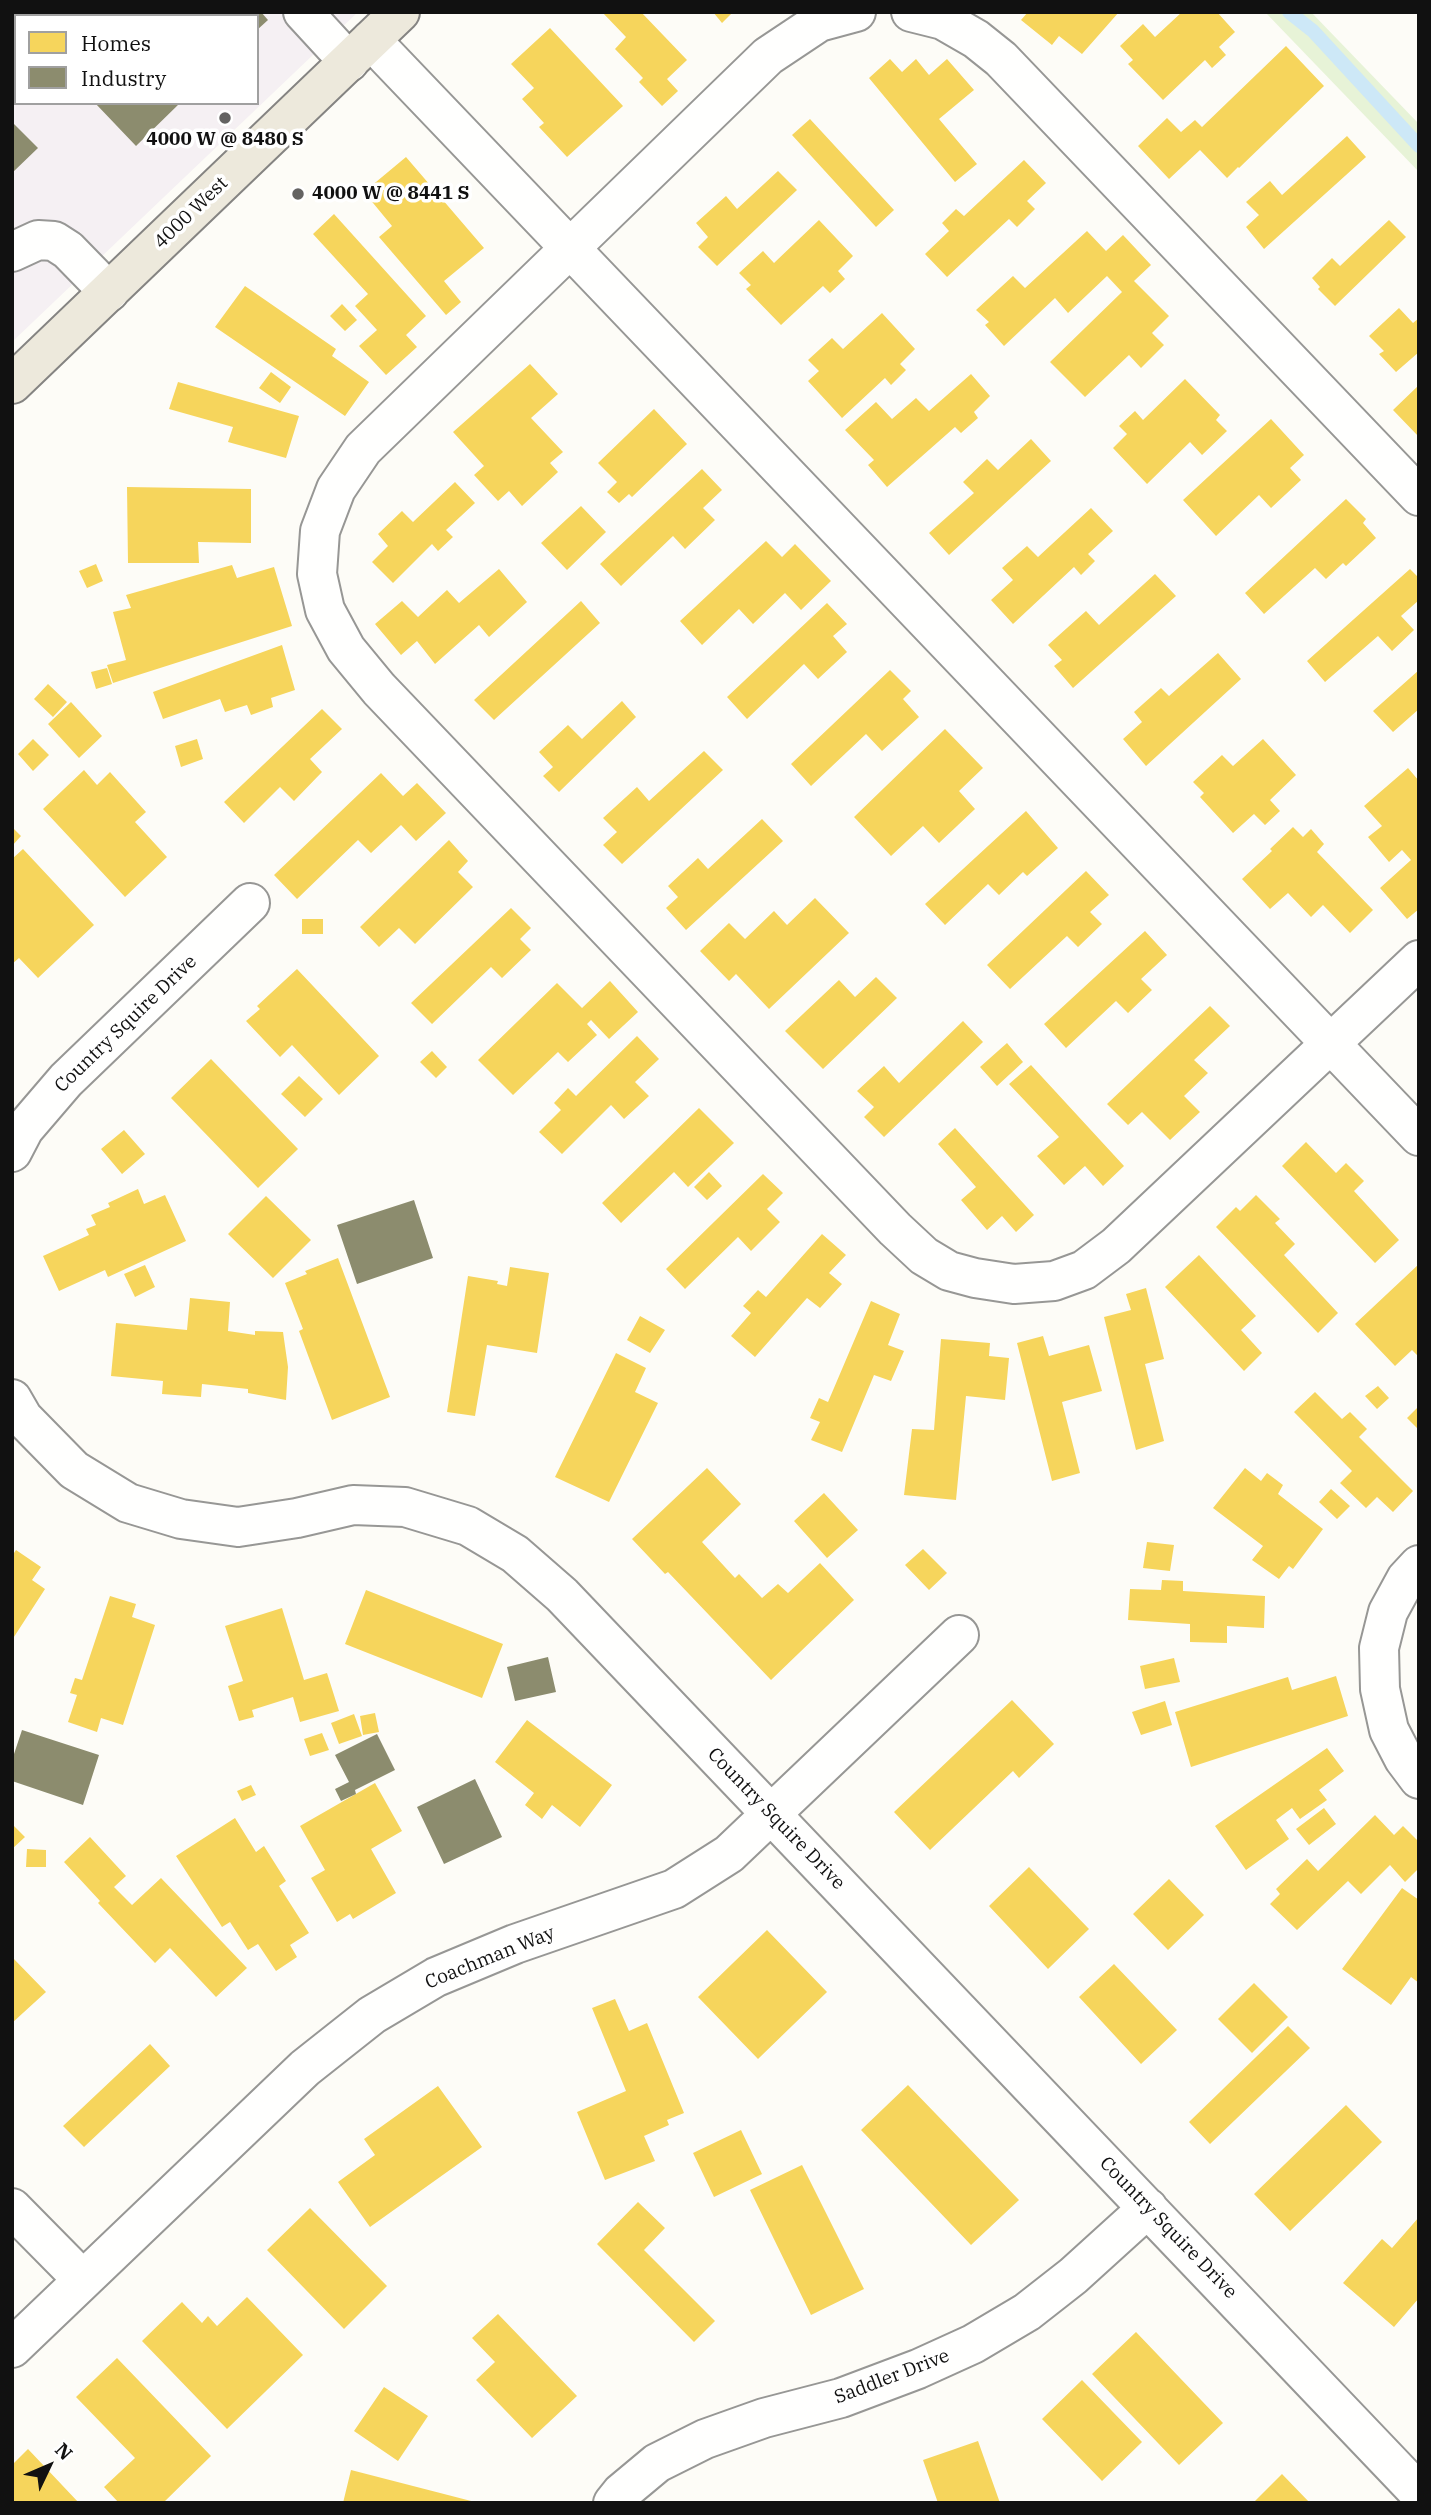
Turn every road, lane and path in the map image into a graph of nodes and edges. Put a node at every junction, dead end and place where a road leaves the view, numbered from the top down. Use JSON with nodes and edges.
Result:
{"nodes":[{"id":1,"x":303,"y":12,"type":"edge"},
{"id":2,"x":400,"y":12,"type":"edge"},
{"id":3,"x":856,"y":12,"type":"edge"},
{"id":4,"x":911,"y":12,"type":"edge"},
{"id":5,"x":360,"y":51,"type":"junction"},
{"id":6,"x":570,"y":249,"type":"junction"},
{"id":7,"x":12,"y":252,"type":"edge"},
{"id":8,"x":109,"y":292,"type":"junction"},
{"id":9,"x":12,"y":384,"type":"edge"},
{"id":10,"x":1419,"y":496,"type":"edge"},
{"id":11,"x":250,"y":903,"type":"dead end"},
{"id":12,"x":1419,"y":960,"type":"edge"},
{"id":13,"x":1330,"y":1043,"type":"junction"},
{"id":14,"x":1419,"y":1136,"type":"edge"},
{"id":15,"x":12,"y":1152,"type":"edge"},
{"id":16,"x":12,"y":1399,"type":"edge"},
{"id":17,"x":1419,"y":1565,"type":"edge"},
{"id":18,"x":959,"y":1635,"type":"dead end"},
{"id":19,"x":1419,"y":1779,"type":"edge"},
{"id":20,"x":771,"y":1814,"type":"junction"},
{"id":21,"x":12,"y":2208,"type":"edge"},
{"id":22,"x":1149,"y":2208,"type":"junction"},
{"id":23,"x":83,"y":2280,"type":"junction"},
{"id":24,"x":12,"y":2348,"type":"edge"},
{"id":25,"x":1419,"y":2493,"type":"edge"},
{"id":26,"x":613,"y":2503,"type":"edge"}],
"edges":[{"from":1,"to":5,"type":"street"},
{"from":2,"to":5,"type":"main road","name":"4000 West"},
{"from":3,"to":6,"type":"street"},
{"from":4,"to":10,"type":"street"},
{"from":5,"to":6,"type":"street"},
{"from":5,"to":8,"type":"main road","name":"4000 West"},
{"from":6,"to":13,"type":"street"},
{"from":6,"to":13,"type":"street"},
{"from":7,"to":8,"type":"street"},
{"from":8,"to":9,"type":"main road","name":"4000 West"},
{"from":11,"to":15,"type":"street","name":"Country Squire Drive"},
{"from":12,"to":13,"type":"street"},
{"from":13,"to":14,"type":"street"},
{"from":16,"to":20,"type":"street","name":"Country Squire Drive"},
{"from":17,"to":19,"type":"street"},
{"from":18,"to":20,"type":"street","name":"Coachman Way"},
{"from":20,"to":22,"type":"street","name":"Country Squire Drive"},
{"from":20,"to":23,"type":"street","name":"Coachman Way"},
{"from":21,"to":23,"type":"street"},
{"from":22,"to":25,"type":"street","name":"Country Squire Drive"},
{"from":22,"to":26,"type":"street","name":"Saddler Drive"},
{"from":23,"to":24,"type":"street","name":"Coachman Way"}]}
